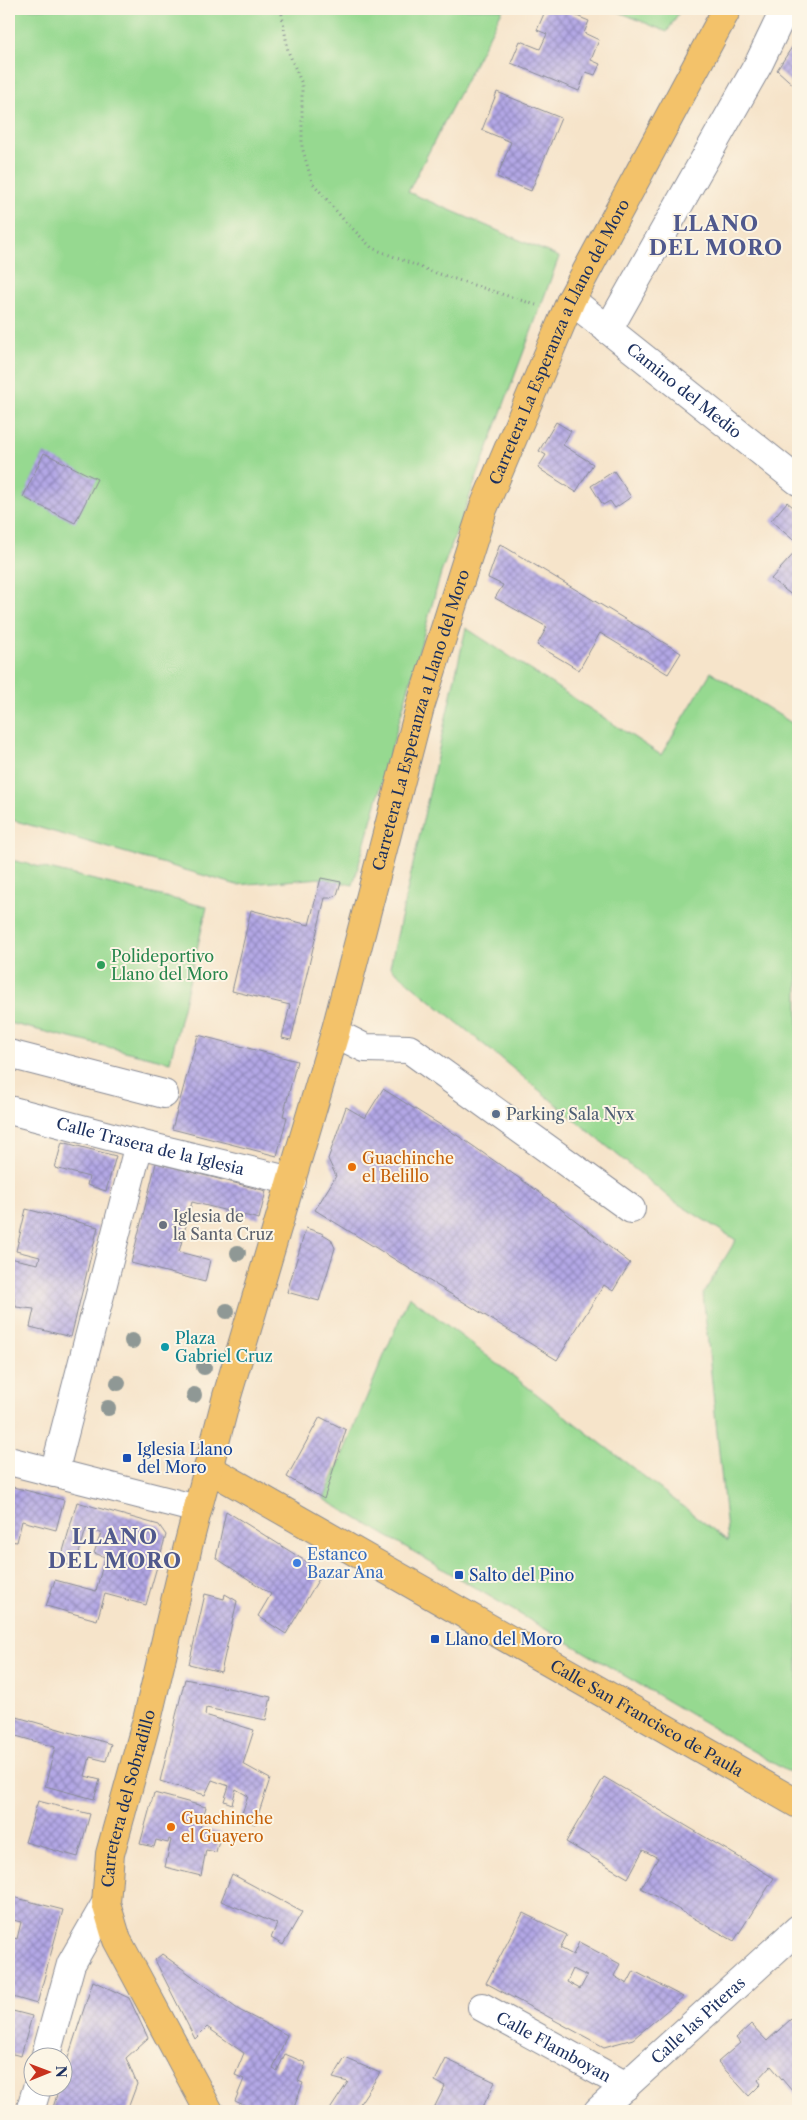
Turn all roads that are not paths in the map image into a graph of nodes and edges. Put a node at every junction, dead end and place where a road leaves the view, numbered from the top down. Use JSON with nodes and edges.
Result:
{"nodes":[{"id":1,"x":727,"y":9,"type":"edge"},
{"id":2,"x":785,"y":9,"type":"edge"},
{"id":3,"x":568,"y":307,"type":"junction"},
{"id":4,"x":608,"y":330,"type":"junction"},
{"id":5,"x":798,"y":481,"type":"edge"},
{"id":6,"x":335,"y":1033,"type":"junction"},
{"id":7,"x":9,"y":1054,"type":"edge"},
{"id":8,"x":164,"y":1094,"type":"dead end"},
{"id":9,"x":9,"y":1110,"type":"edge"},
{"id":10,"x":139,"y":1144,"type":"junction"},
{"id":11,"x":292,"y":1181,"type":"junction"},
{"id":12,"x":631,"y":1209,"type":"dead end"},
{"id":13,"x":9,"y":1461,"type":"edge"},
{"id":14,"x":208,"y":1468,"type":"junction"},
{"id":15,"x":54,"y":1473,"type":"junction"},
{"id":16,"x":197,"y":1509,"type":"junction"},
{"id":17,"x":798,"y":1804,"type":"edge"},
{"id":18,"x":106,"y":1903,"type":"junction"},
{"id":19,"x":798,"y":1929,"type":"edge"},
{"id":20,"x":482,"y":2007,"type":"dead end"},
{"id":21,"x":48,"y":2048,"type":"edge"},
{"id":22,"x":626,"y":2086,"type":"junction"},
{"id":23,"x":34,"y":2098,"type":"edge"},
{"id":24,"x":30,"y":2111,"type":"edge"},
{"id":25,"x":209,"y":2111,"type":"edge"},
{"id":26,"x":598,"y":2111,"type":"edge"}],
"edges":[{"from":1,"to":3,"type":"main road","name":"Carretera La Esperanza a Llano del Moro"},
{"from":2,"to":4,"type":"street"},
{"from":3,"to":4,"type":"street","name":"Camino del Medio"},
{"from":3,"to":6,"type":"main road","name":"Carretera La Esperanza a Llano del Moro"},
{"from":4,"to":5,"type":"street","name":"Camino del Medio"},
{"from":6,"to":11,"type":"main road","name":"Carretera La Esperanza a Llano del Moro"},
{"from":6,"to":12,"type":"street"},
{"from":7,"to":8,"type":"street"},
{"from":9,"to":10,"type":"street","name":"Calle Trasera de la Iglesia"},
{"from":10,"to":11,"type":"street","name":"Calle Trasera de la Iglesia"},
{"from":10,"to":15,"type":"street"},
{"from":11,"to":14,"type":"main road","name":"Carretera La Esperanza a Llano del Moro"},
{"from":13,"to":15,"type":"street"},
{"from":14,"to":16,"type":"main road","name":"Carretera del Sobradillo"},
{"from":14,"to":17,"type":"main road","name":"Calle San Francisco de Paula"},
{"from":15,"to":16,"type":"street"},
{"from":16,"to":18,"type":"main road","name":"Carretera del Sobradillo"},
{"from":18,"to":21,"type":"street"},
{"from":18,"to":25,"type":"main road","name":"Carretera del Sobradillo"},
{"from":19,"to":22,"type":"street","name":"Calle las Piteras"},
{"from":20,"to":22,"type":"street","name":"Calle Flamboyan"},
{"from":22,"to":26,"type":"street","name":"Calle las Piteras"},
{"from":23,"to":24,"type":"street"}]}
